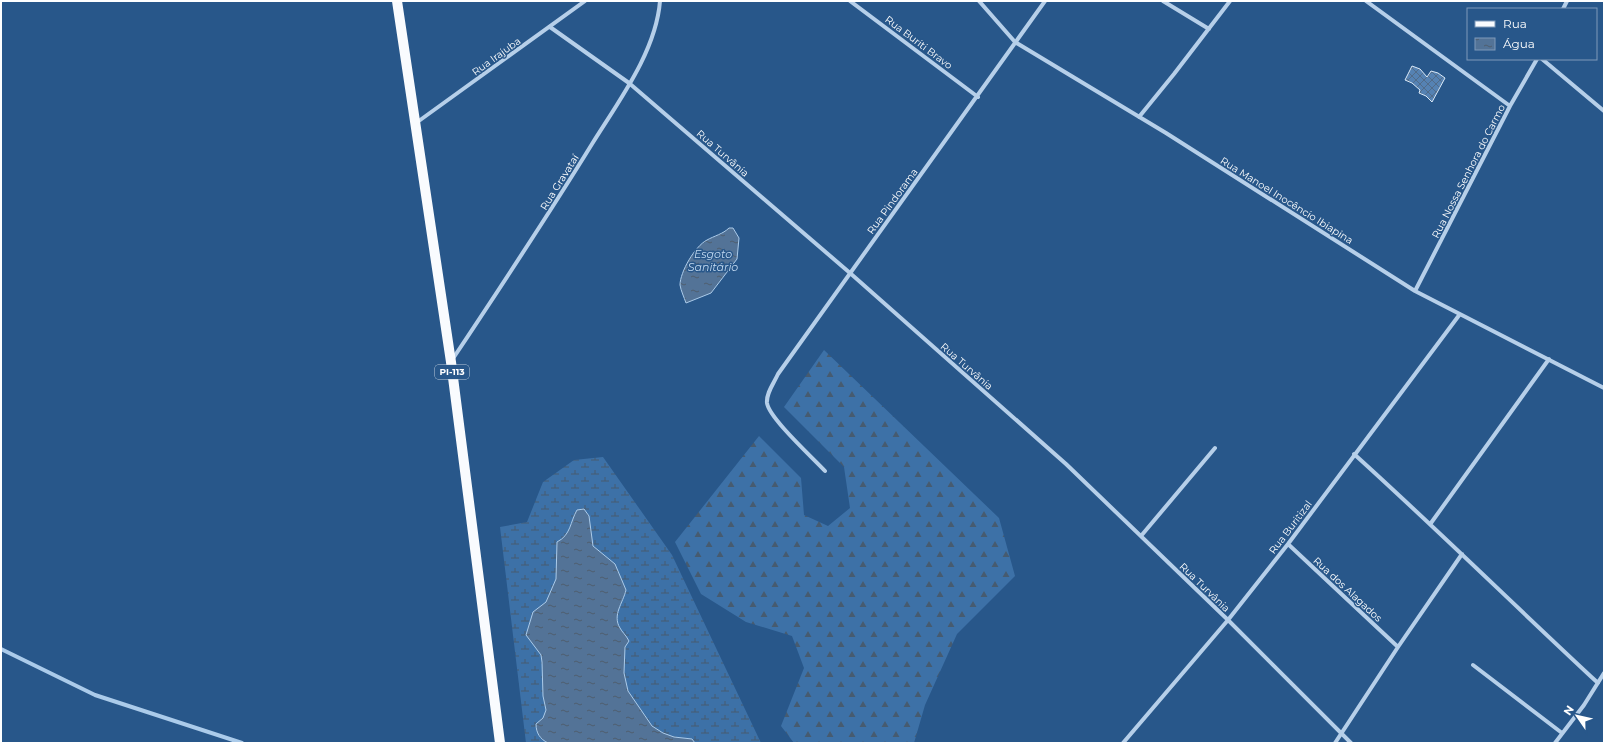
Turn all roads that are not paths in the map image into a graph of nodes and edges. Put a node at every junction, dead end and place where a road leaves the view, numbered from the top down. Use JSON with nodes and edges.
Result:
{"nodes":[{"id":1,"x":397,"y":1,"type":"edge"},
{"id":2,"x":585,"y":1,"type":"edge"},
{"id":3,"x":660,"y":1,"type":"edge"},
{"id":4,"x":850,"y":1,"type":"edge"},
{"id":5,"x":979,"y":1,"type":"edge"},
{"id":6,"x":1045,"y":1,"type":"edge"},
{"id":7,"x":1163,"y":1,"type":"edge"},
{"id":8,"x":1230,"y":1,"type":"edge"},
{"id":9,"x":1366,"y":1,"type":"edge"},
{"id":10,"x":550,"y":27,"type":"junction"},
{"id":11,"x":1210,"y":29,"type":"junction"},
{"id":12,"x":1016,"y":42,"type":"junction"},
{"id":13,"x":1536,"y":60,"type":"edge"},
{"id":14,"x":1543,"y":60,"type":"edge"},
{"id":15,"x":629,"y":84,"type":"junction"},
{"id":16,"x":978,"y":97,"type":"junction"},
{"id":17,"x":1510,"y":106,"type":"junction"},
{"id":18,"x":1604,"y":111,"type":"edge"},
{"id":19,"x":1139,"y":117,"type":"junction"},
{"id":20,"x":415,"y":124,"type":"junction"},
{"id":21,"x":850,"y":273,"type":"junction"},
{"id":22,"x":1416,"y":291,"type":"junction"},
{"id":23,"x":1460,"y":314,"type":"junction"},
{"id":24,"x":1549,"y":359,"type":"junction"},
{"id":25,"x":451,"y":362,"type":"junction"},
{"id":26,"x":1604,"y":388,"type":"edge"},
{"id":27,"x":1215,"y":448,"type":"dead end"},
{"id":28,"x":1354,"y":454,"type":"junction"},
{"id":29,"x":825,"y":472,"type":"dead end"},
{"id":30,"x":1431,"y":523,"type":"junction"},
{"id":31,"x":1141,"y":536,"type":"junction"},
{"id":32,"x":1288,"y":544,"type":"junction"},
{"id":33,"x":1462,"y":554,"type":"junction"},
{"id":34,"x":1228,"y":620,"type":"junction"},
{"id":35,"x":1398,"y":647,"type":"junction"},
{"id":36,"x":1473,"y":665,"type":"dead end"},
{"id":37,"x":1604,"y":673,"type":"edge"},
{"id":38,"x":1598,"y":683,"type":"junction"},
{"id":39,"x":1562,"y":733,"type":"junction"},
{"id":40,"x":1341,"y":734,"type":"junction"},
{"id":41,"x":500,"y":743,"type":"edge"},
{"id":42,"x":1123,"y":743,"type":"edge"},
{"id":43,"x":1336,"y":743,"type":"edge"},
{"id":44,"x":1351,"y":743,"type":"edge"},
{"id":45,"x":1555,"y":743,"type":"edge"}],
"edges":[{"from":1,"to":20,"type":"main road","number":"PI-113"},
{"from":2,"to":10,"type":"street","name":"Rua Irajuba"},
{"from":3,"to":15,"type":"street","name":"Rua Gravataí"},
{"from":4,"to":16,"type":"street","name":"Rua Buriti Bravo"},
{"from":5,"to":12,"type":"street","name":"Rua Manoel Inocêncio Ibiapina"},
{"from":6,"to":12,"type":"street","name":"Rua Pindorama"},
{"from":7,"to":11,"type":"street"},
{"from":8,"to":11,"type":"street"},
{"from":9,"to":17,"type":"street"},
{"from":10,"to":15,"type":"street","name":"Rua Turvânia"},
{"from":10,"to":20,"type":"street","name":"Rua Irajuba"},
{"from":11,"to":19,"type":"street"},
{"from":12,"to":16,"type":"street","name":"Rua Pindorama"},
{"from":12,"to":19,"type":"street","name":"Rua Manoel Inocêncio Ibiapina"},
{"from":13,"to":17,"type":"street","name":"Rua Nossa Senhora do Carmo"},
{"from":14,"to":18,"type":"street"},
{"from":15,"to":21,"type":"street","name":"Rua Turvânia"},
{"from":15,"to":25,"type":"street","name":"Rua Gravataí"},
{"from":16,"to":21,"type":"street","name":"Rua Pindorama"},
{"from":17,"to":22,"type":"street","name":"Rua Nossa Senhora do Carmo"},
{"from":19,"to":22,"type":"street","name":"Rua Manoel Inocêncio Ibiapina"},
{"from":20,"to":25,"type":"main road","number":"PI-113"},
{"from":21,"to":29,"type":"street","name":"Rua Pindorama"},
{"from":21,"to":31,"type":"street","name":"Rua Turvânia"},
{"from":22,"to":23,"type":"street","name":"Rua Manoel Inocêncio Ibiapina"},
{"from":23,"to":24,"type":"street","name":"Rua Manoel Inocêncio Ibiapina"},
{"from":23,"to":28,"type":"street","name":"Rua Buritizal"},
{"from":24,"to":26,"type":"street","name":"Rua Manoel Inocêncio Ibiapina"},
{"from":24,"to":30,"type":"street"},
{"from":25,"to":41,"type":"main road","number":"PI-113"},
{"from":27,"to":31,"type":"street"},
{"from":28,"to":30,"type":"street"},
{"from":28,"to":32,"type":"street","name":"Rua Buritizal"},
{"from":30,"to":33,"type":"street"},
{"from":31,"to":34,"type":"street","name":"Rua Turvânia"},
{"from":32,"to":34,"type":"street","name":"Rua Buritizal"},
{"from":32,"to":35,"type":"street","name":"Rua dos Alagados"},
{"from":33,"to":35,"type":"street"},
{"from":33,"to":38,"type":"street"},
{"from":34,"to":40,"type":"street","name":"Rua Turvânia"},
{"from":34,"to":42,"type":"street","name":"Rua Buritizal"},
{"from":35,"to":40,"type":"street"},
{"from":36,"to":39,"type":"street"},
{"from":37,"to":38,"type":"street"},
{"from":38,"to":39,"type":"street"},
{"from":39,"to":45,"type":"street"},
{"from":40,"to":43,"type":"street"},
{"from":40,"to":44,"type":"street","name":"Rua Turvânia"}]}
